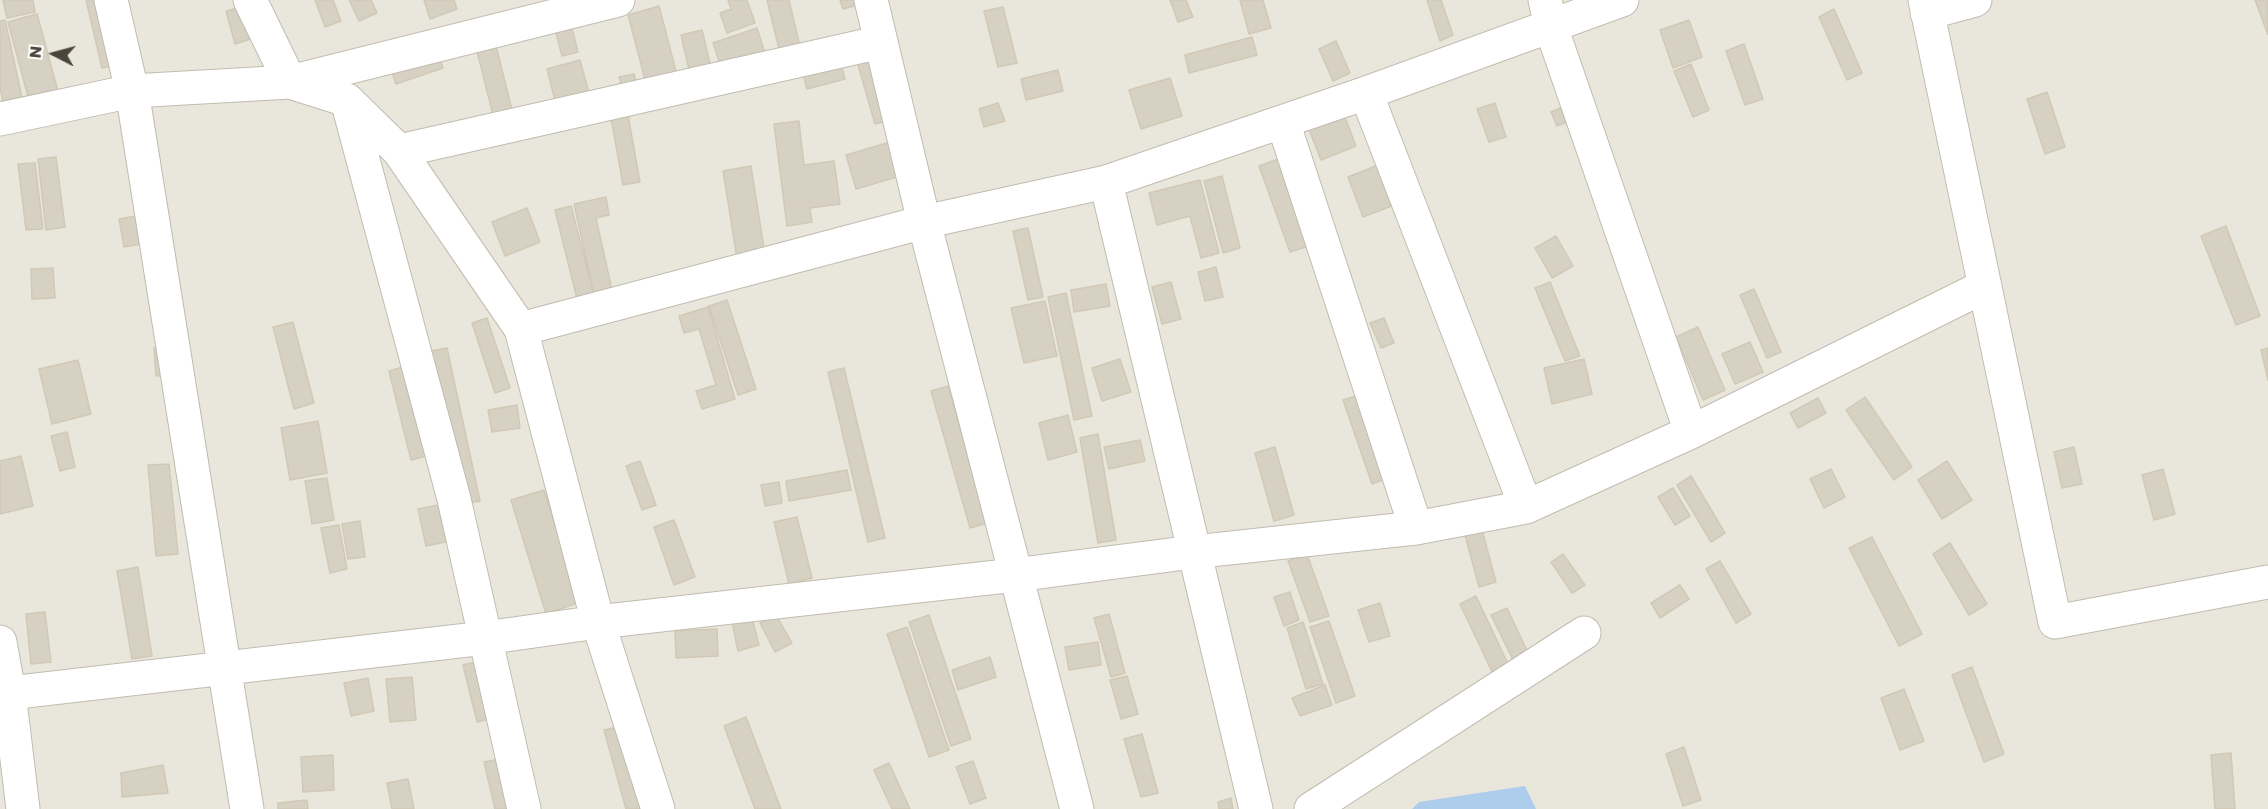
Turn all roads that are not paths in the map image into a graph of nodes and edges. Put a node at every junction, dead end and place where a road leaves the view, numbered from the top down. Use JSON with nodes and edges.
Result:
{"nodes":[{"id":1,"x":111,"y":0,"type":"edge"},
{"id":2,"x":250,"y":0,"type":"edge"},
{"id":3,"x":618,"y":0,"type":"edge"},
{"id":4,"x":871,"y":0,"type":"edge"},
{"id":5,"x":1622,"y":0,"type":"edge"},
{"id":6,"x":1975,"y":0,"type":"edge"},
{"id":7,"x":1926,"y":6,"type":"edge"},
{"id":8,"x":1548,"y":14,"type":"edge"},
{"id":9,"x":881,"y":42,"type":"junction"},
{"id":10,"x":290,"y":82,"type":"junction"},
{"id":11,"x":132,"y":90,"type":"junction"},
{"id":12,"x":1366,"y":93,"type":"junction"},
{"id":13,"x":347,"y":100,"type":"junction"},
{"id":14,"x":0,"y":119,"type":"edge"},
{"id":15,"x":1282,"y":122,"type":"junction"},
{"id":16,"x":399,"y":151,"type":"junction"},
{"id":17,"x":1106,"y":182,"type":"junction"},
{"id":18,"x":924,"y":222,"type":"junction"},
{"id":19,"x":1985,"y":286,"type":"junction"},
{"id":20,"x":521,"y":328,"type":"junction"},
{"id":21,"x":1691,"y":432,"type":"junction"},
{"id":22,"x":1526,"y":507,"type":"junction"},
{"id":23,"x":1416,"y":528,"type":"junction"},
{"id":24,"x":1193,"y":552,"type":"junction"},
{"id":25,"x":1015,"y":575,"type":"junction"},
{"id":26,"x":2268,"y":582,"type":"edge"},
{"id":27,"x":598,"y":622,"type":"junction"},
{"id":28,"x":1584,"y":633,"type":"dead end"},
{"id":29,"x":485,"y":638,"type":"junction"},
{"id":30,"x":0,"y":642,"type":"edge"},
{"id":31,"x":225,"y":668,"type":"junction"},
{"id":32,"x":5,"y":693,"type":"edge"},
{"id":33,"x":23,"y":809,"type":"edge"},
{"id":34,"x":247,"y":809,"type":"edge"},
{"id":35,"x":524,"y":809,"type":"edge"},
{"id":36,"x":658,"y":809,"type":"edge"},
{"id":37,"x":1077,"y":809,"type":"edge"},
{"id":38,"x":1256,"y":809,"type":"edge"},
{"id":39,"x":1311,"y":809,"type":"edge"}],
"edges":[{"from":1,"to":11,"type":"street"},
{"from":2,"to":10,"type":"street"},
{"from":3,"to":10,"type":"street"},
{"from":4,"to":9,"type":"street"},
{"from":5,"to":8,"type":"street"},
{"from":6,"to":7,"type":"street"},
{"from":7,"to":19,"type":"street"},
{"from":8,"to":12,"type":"street"},
{"from":8,"to":21,"type":"street"},
{"from":9,"to":16,"type":"street"},
{"from":9,"to":18,"type":"street"},
{"from":10,"to":11,"type":"street"},
{"from":10,"to":13,"type":"street"},
{"from":11,"to":14,"type":"street"},
{"from":11,"to":31,"type":"street"},
{"from":12,"to":15,"type":"street"},
{"from":12,"to":22,"type":"street"},
{"from":13,"to":16,"type":"street"},
{"from":13,"to":29,"type":"street"},
{"from":15,"to":17,"type":"street"},
{"from":15,"to":23,"type":"street"},
{"from":16,"to":20,"type":"street"},
{"from":17,"to":18,"type":"street"},
{"from":17,"to":24,"type":"street"},
{"from":18,"to":20,"type":"street"},
{"from":18,"to":25,"type":"street"},
{"from":19,"to":21,"type":"street"},
{"from":19,"to":26,"type":"street"},
{"from":20,"to":27,"type":"street"},
{"from":21,"to":22,"type":"street"},
{"from":22,"to":23,"type":"street"},
{"from":23,"to":24,"type":"street"},
{"from":24,"to":25,"type":"street"},
{"from":24,"to":38,"type":"street"},
{"from":25,"to":27,"type":"street"},
{"from":25,"to":37,"type":"street"},
{"from":27,"to":29,"type":"street"},
{"from":27,"to":36,"type":"street"},
{"from":28,"to":39,"type":"street"},
{"from":29,"to":31,"type":"street"},
{"from":29,"to":35,"type":"street"},
{"from":30,"to":32,"type":"street"},
{"from":31,"to":32,"type":"street"},
{"from":31,"to":34,"type":"street"},
{"from":32,"to":33,"type":"street"}]}
